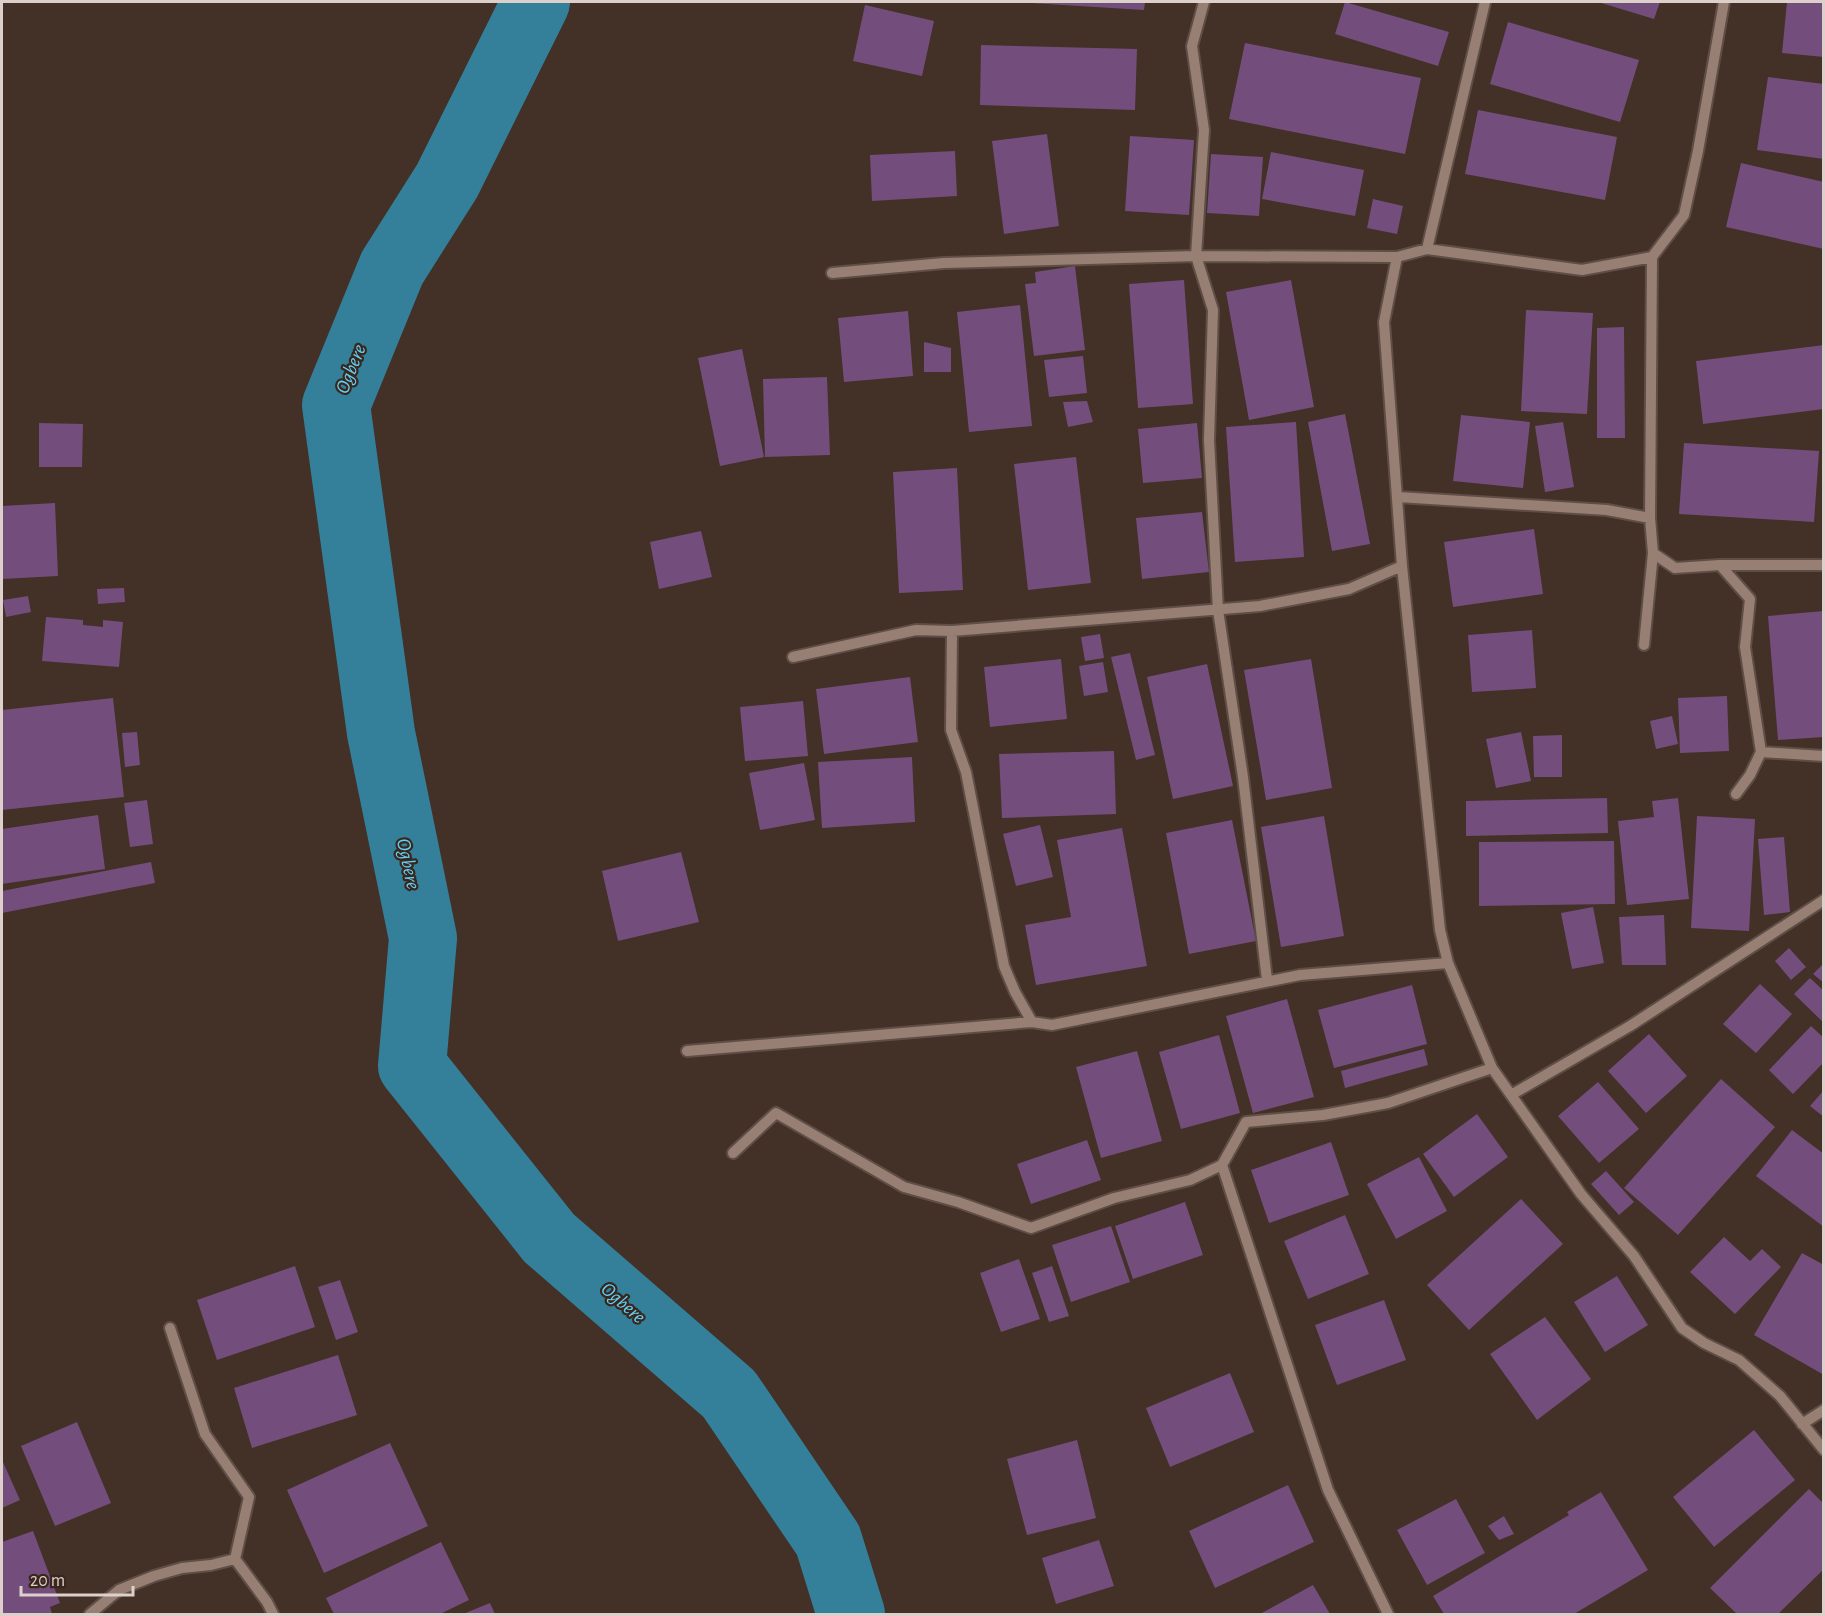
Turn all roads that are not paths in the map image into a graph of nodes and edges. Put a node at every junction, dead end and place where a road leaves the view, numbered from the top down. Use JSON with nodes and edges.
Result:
{"nodes":[{"id":1,"x":1204,"y":2,"type":"edge"},
{"id":2,"x":1485,"y":2,"type":"edge"},
{"id":3,"x":1724,"y":2,"type":"edge"},
{"id":4,"x":1427,"y":249,"type":"junction"},
{"id":5,"x":1196,"y":256,"type":"junction"},
{"id":6,"x":1397,"y":257,"type":"junction"},
{"id":7,"x":1652,"y":257,"type":"junction"},
{"id":8,"x":832,"y":273,"type":"dead end"},
{"id":9,"x":1398,"y":497,"type":"junction"},
{"id":10,"x":1650,"y":518,"type":"junction"},
{"id":11,"x":1653,"y":553,"type":"junction"},
{"id":12,"x":1720,"y":565,"type":"junction"},
{"id":13,"x":1824,"y":565,"type":"edge"},
{"id":14,"x":1402,"y":566,"type":"junction"},
{"id":15,"x":1218,"y":610,"type":"junction"},
{"id":16,"x":952,"y":631,"type":"junction"},
{"id":17,"x":1644,"y":645,"type":"dead end"},
{"id":18,"x":792,"y":657,"type":"dead end"},
{"id":19,"x":1761,"y":752,"type":"junction"},
{"id":20,"x":1824,"y":756,"type":"edge"},
{"id":21,"x":1736,"y":794,"type":"dead end"},
{"id":22,"x":1824,"y":900,"type":"edge"},
{"id":23,"x":1449,"y":963,"type":"junction"},
{"id":24,"x":1267,"y":980,"type":"junction"},
{"id":25,"x":1032,"y":1022,"type":"junction"},
{"id":26,"x":687,"y":1051,"type":"dead end"},
{"id":27,"x":1492,"y":1068,"type":"junction"},
{"id":28,"x":1511,"y":1095,"type":"junction"},
{"id":29,"x":733,"y":1153,"type":"dead end"},
{"id":30,"x":1222,"y":1165,"type":"junction"},
{"id":31,"x":170,"y":1328,"type":"dead end"},
{"id":32,"x":1824,"y":1410,"type":"edge"},
{"id":33,"x":1802,"y":1424,"type":"junction"},
{"id":34,"x":1824,"y":1450,"type":"edge"},
{"id":35,"x":235,"y":1559,"type":"junction"},
{"id":36,"x":90,"y":1614,"type":"edge"},
{"id":37,"x":273,"y":1614,"type":"edge"},
{"id":38,"x":1388,"y":1614,"type":"edge"}],
"edges":[{"from":1,"to":5,"type":"street"},
{"from":2,"to":4,"type":"street"},
{"from":3,"to":7,"type":"street"},
{"from":4,"to":6,"type":"street"},
{"from":4,"to":7,"type":"street"},
{"from":5,"to":6,"type":"street"},
{"from":5,"to":8,"type":"street"},
{"from":5,"to":15,"type":"street"},
{"from":6,"to":9,"type":"street"},
{"from":7,"to":10,"type":"street"},
{"from":9,"to":10,"type":"street"},
{"from":9,"to":14,"type":"street"},
{"from":10,"to":11,"type":"street"},
{"from":11,"to":12,"type":"street"},
{"from":11,"to":17,"type":"street"},
{"from":12,"to":13,"type":"street"},
{"from":12,"to":19,"type":"street"},
{"from":14,"to":15,"type":"street"},
{"from":14,"to":23,"type":"street"},
{"from":15,"to":16,"type":"street"},
{"from":15,"to":24,"type":"street"},
{"from":16,"to":18,"type":"street"},
{"from":16,"to":25,"type":"street"},
{"from":19,"to":20,"type":"street"},
{"from":19,"to":21,"type":"street"},
{"from":22,"to":28,"type":"street"},
{"from":23,"to":24,"type":"street"},
{"from":23,"to":27,"type":"street"},
{"from":24,"to":25,"type":"street"},
{"from":25,"to":26,"type":"street"},
{"from":27,"to":28,"type":"street"},
{"from":27,"to":30,"type":"street"},
{"from":28,"to":33,"type":"street"},
{"from":29,"to":30,"type":"street"},
{"from":30,"to":38,"type":"street"},
{"from":31,"to":35,"type":"street"},
{"from":32,"to":33,"type":"street"},
{"from":33,"to":34,"type":"street"},
{"from":35,"to":36,"type":"street"},
{"from":35,"to":37,"type":"street"}]}
